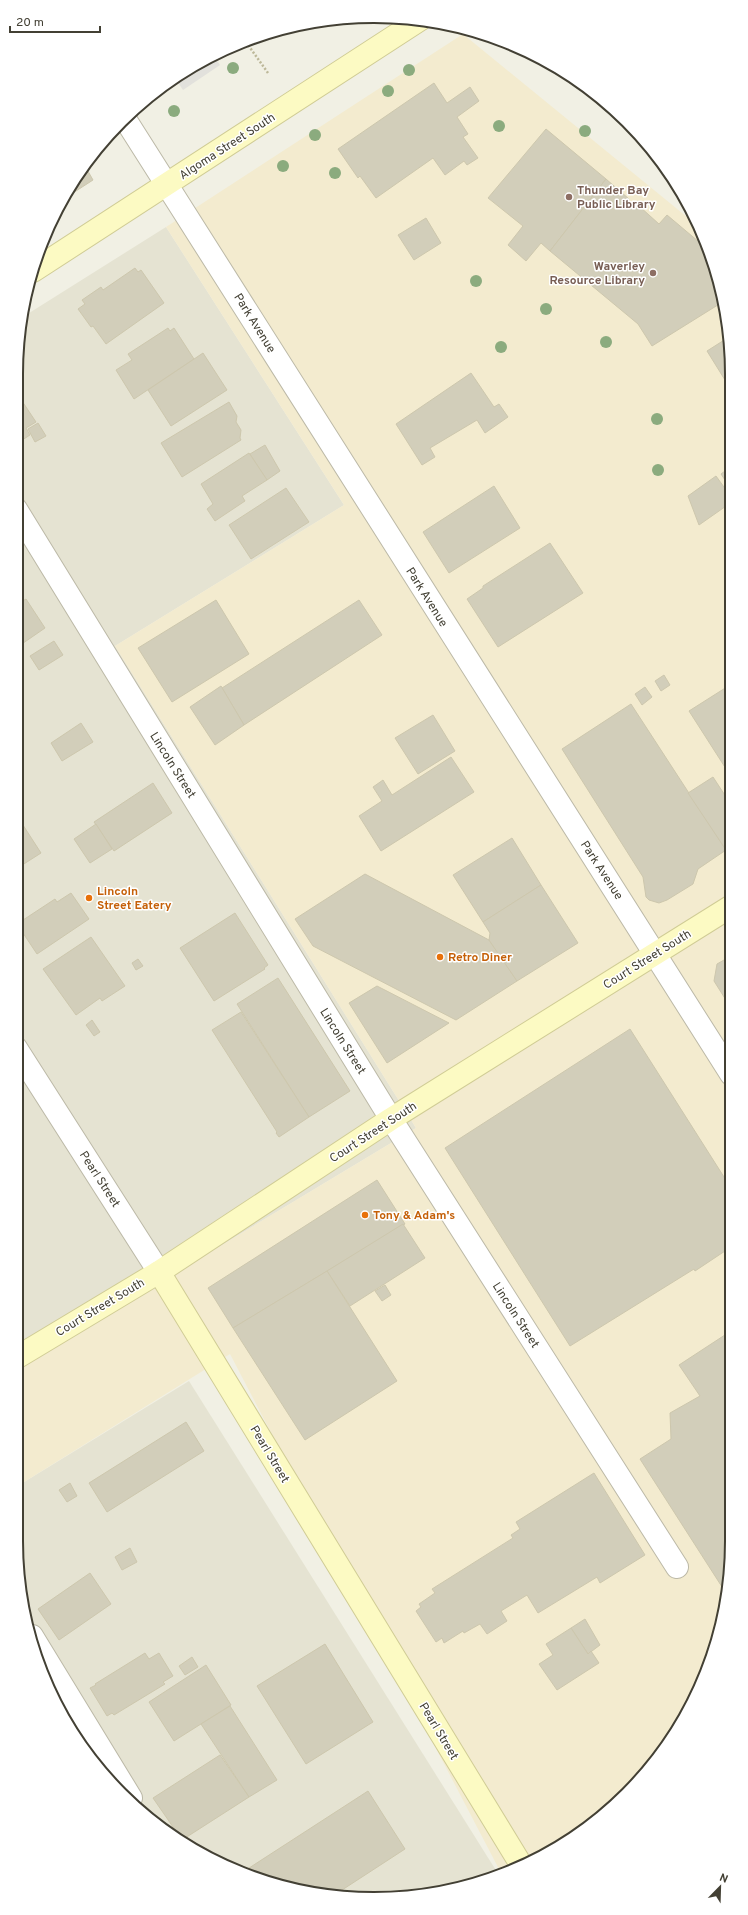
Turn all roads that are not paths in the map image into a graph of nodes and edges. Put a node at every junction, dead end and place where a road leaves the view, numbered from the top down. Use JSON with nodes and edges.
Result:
{"nodes":[{"id":1,"x":411,"y":25,"type":"edge"},
{"id":2,"x":128,"y":124,"type":"edge"},
{"id":3,"x":167,"y":184,"type":"junction"},
{"id":4,"x":40,"y":266,"type":"edge"},
{"id":5,"x":23,"y":520,"type":"edge"},
{"id":6,"x":725,"y":910,"type":"edge"},
{"id":7,"x":655,"y":954,"type":"junction"},
{"id":8,"x":23,"y":1059,"type":"edge"},
{"id":9,"x":725,"y":1065,"type":"edge"},
{"id":10,"x":391,"y":1119,"type":"junction"},
{"id":11,"x":159,"y":1272,"type":"junction"},
{"id":12,"x":23,"y":1354,"type":"edge"},
{"id":13,"x":677,"y":1567,"type":"dead end"},
{"id":14,"x":41,"y":1651,"type":"edge"},
{"id":15,"x":125,"y":1787,"type":"edge"},
{"id":16,"x":518,"y":1861,"type":"edge"}],
"edges":[{"from":1,"to":3,"type":"street","name":"Algoma Street South"},
{"from":2,"to":3,"type":"street","name":"Park Avenue"},
{"from":3,"to":4,"type":"street","name":"Algoma Street South"},
{"from":3,"to":7,"type":"street","name":"Park Avenue"},
{"from":5,"to":10,"type":"street","name":"Lincoln Street"},
{"from":6,"to":7,"type":"street","name":"Court Street South"},
{"from":7,"to":9,"type":"street","name":"Park Avenue"},
{"from":7,"to":10,"type":"street","name":"Court Street South"},
{"from":8,"to":11,"type":"street","name":"Pearl Street"},
{"from":10,"to":11,"type":"street","name":"Court Street South"},
{"from":10,"to":13,"type":"street","name":"Lincoln Street"},
{"from":11,"to":12,"type":"street","name":"Court Street South"},
{"from":11,"to":16,"type":"street","name":"Pearl Street"},
{"from":14,"to":15,"type":"street"}]}
